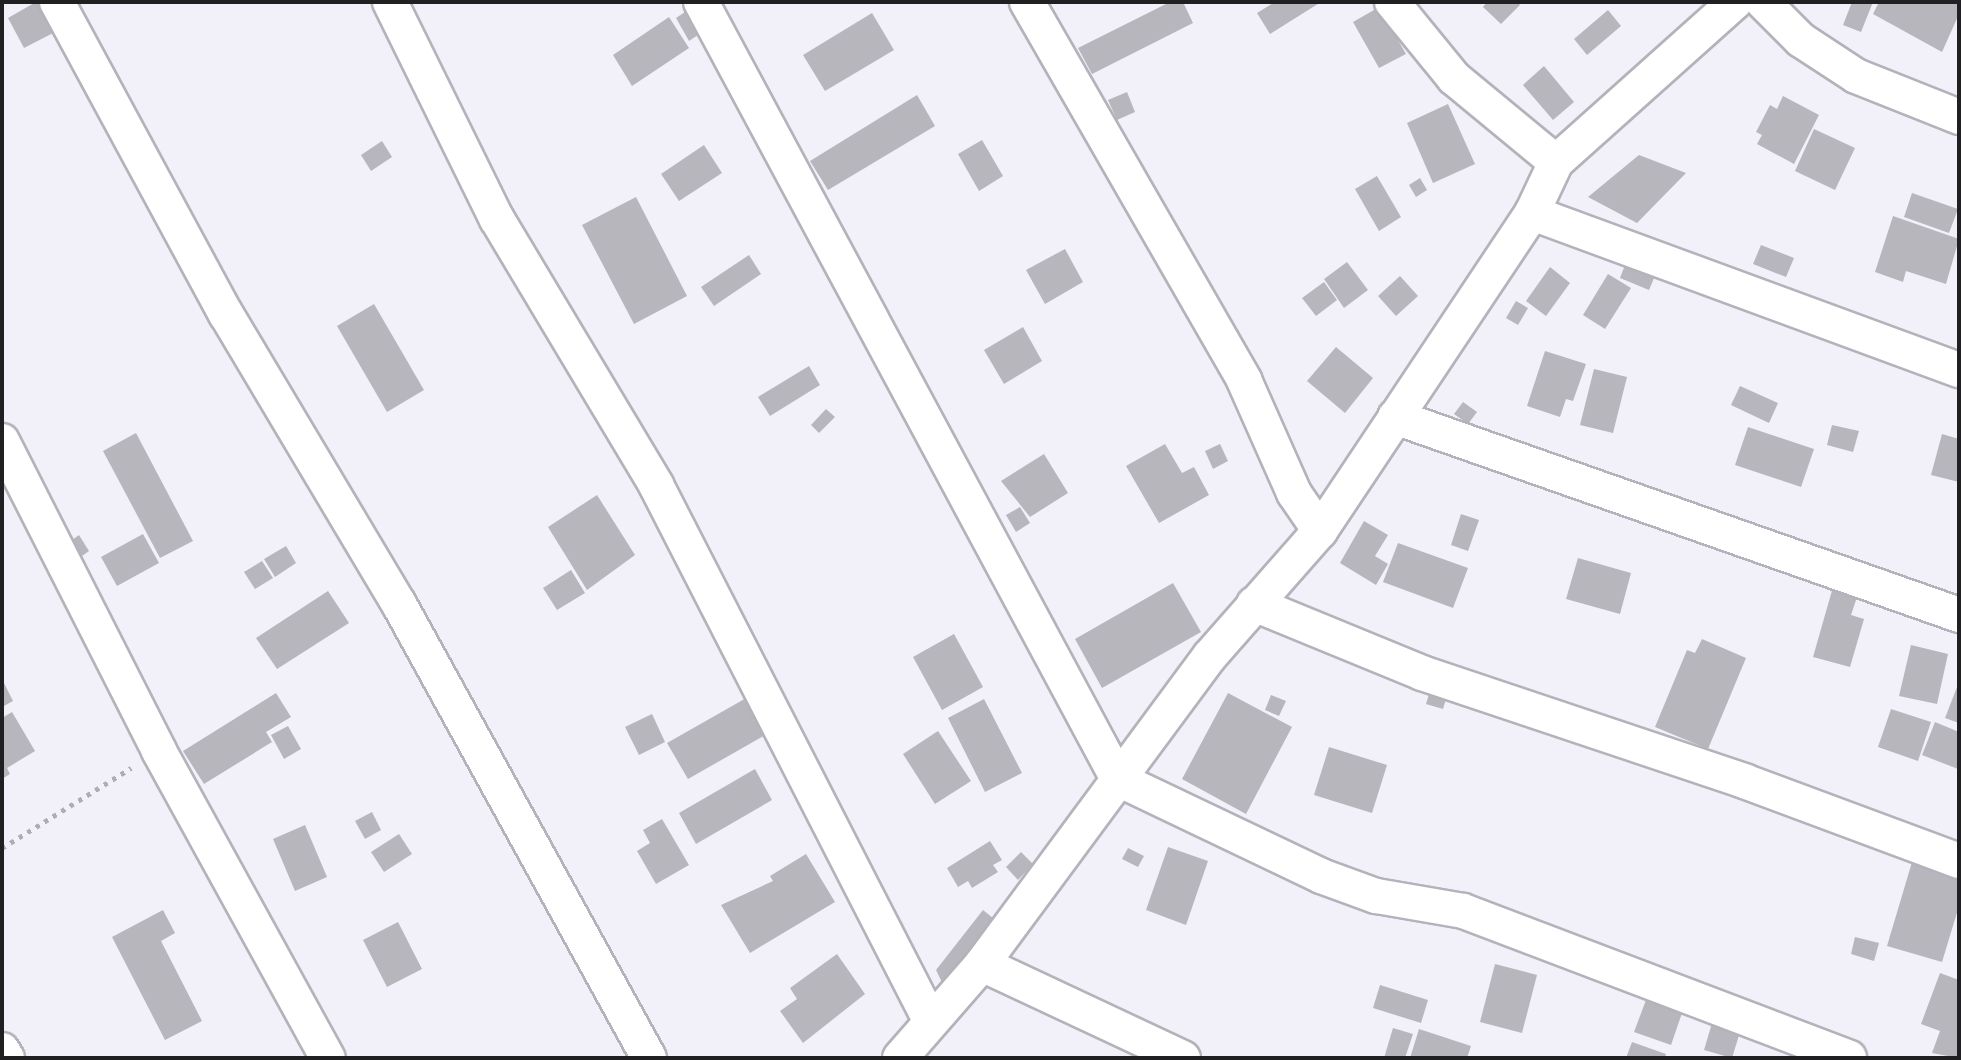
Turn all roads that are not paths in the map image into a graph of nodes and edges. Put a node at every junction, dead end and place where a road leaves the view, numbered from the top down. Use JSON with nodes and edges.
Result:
{"nodes":[{"id":1,"x":57,"y":2,"type":"edge"},
{"id":2,"x":390,"y":2,"type":"edge"},
{"id":3,"x":701,"y":2,"type":"edge"},
{"id":4,"x":1027,"y":2,"type":"edge"},
{"id":5,"x":1392,"y":2,"type":"edge"},
{"id":6,"x":1735,"y":2,"type":"edge"},
{"id":7,"x":1763,"y":2,"type":"edge"},
{"id":8,"x":1959,"y":117,"type":"edge"},
{"id":9,"x":1556,"y":162,"type":"junction"},
{"id":10,"x":1532,"y":213,"type":"junction"},
{"id":11,"x":1959,"y":370,"type":"edge"},
{"id":12,"x":1395,"y":417,"type":"junction"},
{"id":13,"x":2,"y":441,"type":"edge"},
{"id":14,"x":1320,"y":531,"type":"junction"},
{"id":15,"x":1254,"y":604,"type":"junction"},
{"id":16,"x":1959,"y":615,"type":"edge"},
{"id":17,"x":1118,"y":779,"type":"junction"},
{"id":18,"x":1959,"y":861,"type":"edge"},
{"id":19,"x":982,"y":964,"type":"junction"},
{"id":20,"x":931,"y":1022,"type":"junction"},
{"id":21,"x":2,"y":1050,"type":"edge"},
{"id":22,"x":7,"y":1058,"type":"edge"},
{"id":23,"x":328,"y":1058,"type":"edge"},
{"id":24,"x":649,"y":1058,"type":"edge"},
{"id":25,"x":900,"y":1058,"type":"edge"},
{"id":26,"x":1183,"y":1058,"type":"edge"},
{"id":27,"x":1849,"y":1058,"type":"edge"}],
"edges":[{"from":1,"to":24,"type":"street"},
{"from":2,"to":20,"type":"street"},
{"from":3,"to":17,"type":"street"},
{"from":4,"to":14,"type":"street"},
{"from":5,"to":9,"type":"street"},
{"from":6,"to":9,"type":"street"},
{"from":7,"to":8,"type":"street"},
{"from":9,"to":10,"type":"street"},
{"from":10,"to":11,"type":"street"},
{"from":10,"to":12,"type":"street"},
{"from":12,"to":14,"type":"street"},
{"from":12,"to":16,"type":"street"},
{"from":13,"to":23,"type":"street"},
{"from":14,"to":15,"type":"street"},
{"from":15,"to":17,"type":"street"},
{"from":15,"to":18,"type":"street"},
{"from":17,"to":19,"type":"street"},
{"from":17,"to":27,"type":"street"},
{"from":19,"to":20,"type":"street"},
{"from":19,"to":26,"type":"street"},
{"from":20,"to":25,"type":"street"},
{"from":21,"to":22,"type":"street"}]}
